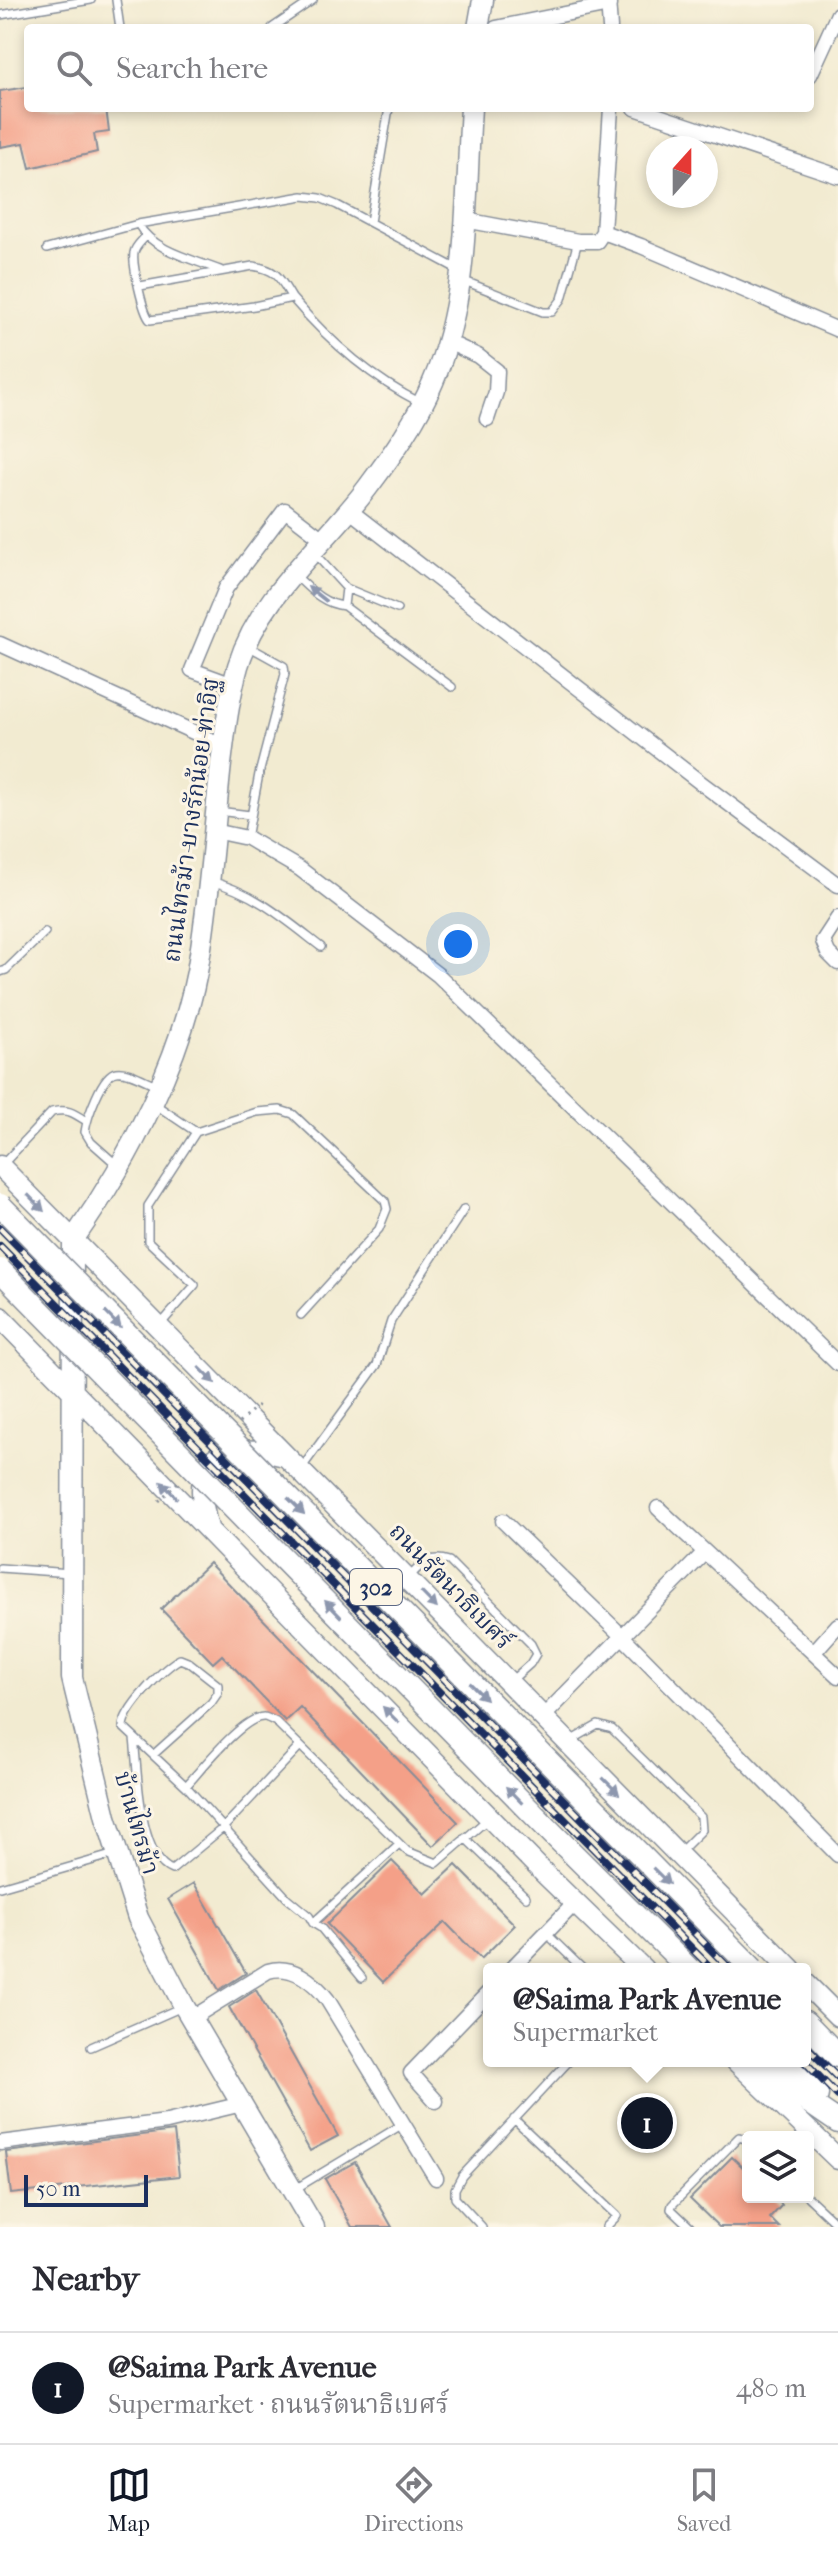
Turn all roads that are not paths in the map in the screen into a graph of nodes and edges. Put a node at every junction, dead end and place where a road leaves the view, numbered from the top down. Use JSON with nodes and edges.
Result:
{"nodes":[{"id":1,"x":91,"y":0,"type":"edge"},
{"id":2,"x":116,"y":0,"type":"edge"},
{"id":3,"x":313,"y":0,"type":"edge"},
{"id":4,"x":483,"y":0,"type":"edge"},
{"id":5,"x":608,"y":3,"type":"edge"},
{"id":6,"x":838,"y":14,"type":"edge"},
{"id":7,"x":0,"y":15,"type":"edge"},
{"id":8,"x":119,"y":24,"type":"edge"},
{"id":9,"x":278,"y":24,"type":"edge"},
{"id":10,"x":479,"y":24,"type":"edge"},
{"id":11,"x":514,"y":24,"type":"edge"},
{"id":12,"x":610,"y":24,"type":"edge"},
{"id":13,"x":814,"y":66,"type":"edge"},
{"id":14,"x":388,"y":112,"type":"edge"},
{"id":15,"x":471,"y":112,"type":"edge"},
{"id":16,"x":611,"y":112,"type":"edge"},
{"id":17,"x":647,"y":112,"type":"edge"},
{"id":18,"x":838,"y":176,"type":"edge"},
{"id":19,"x":465,"y":220,"type":"junction"},
{"id":20,"x":370,"y":222,"type":"junction"},
{"id":21,"x":138,"y":224,"type":"junction"},
{"id":22,"x":603,"y":232,"type":"junction"},
{"id":23,"x":145,"y":237,"type":"junction"},
{"id":24,"x":578,"y":241,"type":"junction"},
{"id":25,"x":47,"y":249,"type":"dead end"},
{"id":26,"x":220,"y":270,"type":"junction"},
{"id":27,"x":461,"y":275,"type":"junction"},
{"id":28,"x":140,"y":286,"type":"junction"},
{"id":29,"x":292,"y":298,"type":"junction"},
{"id":30,"x":838,"y":330,"type":"edge"},
{"id":31,"x":448,"y":342,"type":"junction"},
{"id":32,"x":423,"y":404,"type":"junction"},
{"id":33,"x":487,"y":419,"type":"dead end"},
{"id":34,"x":349,"y":510,"type":"junction"},
{"id":35,"x":318,"y":546,"type":"junction"},
{"id":36,"x":293,"y":574,"type":"junction"},
{"id":37,"x":346,"y":588,"type":"junction"},
{"id":38,"x":344,"y":606,"type":"junction"},
{"id":39,"x":397,"y":609,"type":"dead end"},
{"id":40,"x":0,"y":644,"type":"edge"},
{"id":41,"x":246,"y":645,"type":"junction"},
{"id":42,"x":233,"y":685,"type":"junction"},
{"id":43,"x":452,"y":687,"type":"dead end"},
{"id":44,"x":224,"y":746,"type":"junction"},
{"id":45,"x":250,"y":815,"type":"junction"},
{"id":46,"x":215,"y":821,"type":"junction"},
{"id":47,"x":247,"y":838,"type":"junction"},
{"id":48,"x":208,"y":881,"type":"junction"},
{"id":49,"x":838,"y":885,"type":"edge"},
{"id":50,"x":838,"y":918,"type":"edge"},
{"id":51,"x":45,"y":932,"type":"dead end"},
{"id":52,"x":321,"y":947,"type":"dead end"},
{"id":53,"x":838,"y":963,"type":"edge"},
{"id":54,"x":0,"y":972,"type":"edge"},
{"id":55,"x":155,"y":1094,"type":"junction"},
{"id":56,"x":86,"y":1121,"type":"junction"},
{"id":57,"x":196,"y":1132,"type":"junction"},
{"id":58,"x":0,"y":1166,"type":"edge"},
{"id":59,"x":119,"y":1167,"type":"junction"},
{"id":60,"x":0,"y":1205,"type":"edge"},
{"id":61,"x":464,"y":1209,"type":"dead end"},
{"id":62,"x":73,"y":1240,"type":"junction"},
{"id":63,"x":0,"y":1270,"type":"edge"},
{"id":64,"x":301,"y":1315,"type":"dead end"},
{"id":65,"x":0,"y":1317,"type":"edge"},
{"id":66,"x":159,"y":1327,"type":"junction"},
{"id":67,"x":838,"y":1364,"type":"edge"},
{"id":68,"x":71,"y":1389,"type":"junction"},
{"id":69,"x":293,"y":1464,"type":"junction"},
{"id":70,"x":658,"y":1508,"type":"dead end"},
{"id":71,"x":503,"y":1521,"type":"dead end"},
{"id":72,"x":209,"y":1532,"type":"junction"},
{"id":73,"x":705,"y":1552,"type":"junction"},
{"id":74,"x":0,"y":1568,"type":"edge"},
{"id":75,"x":73,"y":1573,"type":"junction"},
{"id":76,"x":408,"y":1578,"type":"junction"},
{"id":77,"x":838,"y":1625,"type":"edge"},
{"id":78,"x":621,"y":1635,"type":"junction"},
{"id":79,"x":813,"y":1653,"type":"junction"},
{"id":80,"x":838,"y":1676,"type":"edge"},
{"id":81,"x":508,"y":1683,"type":"junction"},
{"id":82,"x":543,"y":1717,"type":"junction"},
{"id":83,"x":134,"y":1738,"type":"junction"},
{"id":84,"x":568,"y":1742,"type":"junction"},
{"id":85,"x":300,"y":1746,"type":"junction"},
{"id":86,"x":153,"y":1755,"type":"junction"},
{"id":87,"x":186,"y":1786,"type":"junction"},
{"id":88,"x":491,"y":1816,"type":"junction"},
{"id":89,"x":224,"y":1827,"type":"junction"},
{"id":90,"x":465,"y":1838,"type":"junction"},
{"id":91,"x":399,"y":1844,"type":"junction"},
{"id":92,"x":118,"y":1854,"type":"junction"},
{"id":93,"x":678,"y":1854,"type":"junction"},
{"id":94,"x":838,"y":1855,"type":"edge"},
{"id":95,"x":0,"y":1887,"type":"edge"},
{"id":96,"x":526,"y":1897,"type":"dead end"},
{"id":97,"x":575,"y":1903,"type":"junction"},
{"id":98,"x":313,"y":1923,"type":"junction"},
{"id":99,"x":546,"y":1933,"type":"junction"},
{"id":100,"x":518,"y":1963,"type":"edge"},
{"id":101,"x":577,"y":1963,"type":"edge"},
{"id":102,"x":637,"y":1963,"type":"edge"},
{"id":103,"x":683,"y":1963,"type":"edge"},
{"id":104,"x":747,"y":1963,"type":"edge"},
{"id":105,"x":785,"y":1963,"type":"edge"},
{"id":106,"x":362,"y":1978,"type":"dead end"},
{"id":107,"x":811,"y":1989,"type":"edge"},
{"id":108,"x":483,"y":1998,"type":"edge"},
{"id":109,"x":188,"y":2012,"type":"junction"},
{"id":110,"x":838,"y":2016,"type":"edge"},
{"id":111,"x":811,"y":2028,"type":"edge"},
{"id":112,"x":91,"y":2047,"type":"dead end"},
{"id":113,"x":838,"y":2056,"type":"edge"},
{"id":114,"x":563,"y":2067,"type":"edge"},
{"id":115,"x":742,"y":2067,"type":"edge"},
{"id":116,"x":758,"y":2067,"type":"edge"},
{"id":117,"x":788,"y":2067,"type":"edge"},
{"id":118,"x":436,"y":2101,"type":"dead end"},
{"id":119,"x":242,"y":2104,"type":"junction"},
{"id":120,"x":838,"y":2116,"type":"edge"},
{"id":121,"x":514,"y":2119,"type":"junction"},
{"id":122,"x":838,"y":2122,"type":"edge"},
{"id":123,"x":403,"y":2124,"type":"junction"},
{"id":124,"x":742,"y":2138,"type":"edge"},
{"id":125,"x":0,"y":2143,"type":"edge"},
{"id":126,"x":838,"y":2159,"type":"edge"},
{"id":127,"x":436,"y":2178,"type":"dead end"},
{"id":128,"x":294,"y":2189,"type":"junction"},
{"id":129,"x":814,"y":2203,"type":"edge"},
{"id":130,"x":838,"y":2225,"type":"edge"},
{"id":131,"x":314,"y":2227,"type":"edge"},
{"id":132,"x":482,"y":2227,"type":"edge"},
{"id":133,"x":606,"y":2227,"type":"edge"},
{"id":134,"x":690,"y":2227,"type":"edge"}],
"edges":[{"from":1,"to":7,"type":"lane"},
{"from":2,"to":8,"type":"lane"},
{"from":3,"to":9,"type":"lane"},
{"from":4,"to":10,"type":"main road"},
{"from":5,"to":11,"type":"street"},
{"from":5,"to":12,"type":"street"},
{"from":6,"to":13,"type":"street"},
{"from":14,"to":20,"type":"lane"},
{"from":15,"to":19,"type":"main road","name":"ถนนไทรม้า-บางรักน้อย-ท่าอิฐ"},
{"from":16,"to":22,"type":"street"},
{"from":17,"to":18,"type":"street"},
{"from":19,"to":24,"type":"street"},
{"from":19,"to":27,"type":"main road","name":"ถนนไทรม้า-บางรักน้อย-ท่าอิฐ"},
{"from":20,"to":21,"type":"lane"},
{"from":20,"to":27,"type":"lane"},
{"from":21,"to":23,"type":"lane"},
{"from":21,"to":25,"type":"lane"},
{"from":22,"to":24,"type":"street"},
{"from":22,"to":30,"type":"street"},
{"from":23,"to":26,"type":"lane"},
{"from":23,"to":28,"type":"lane"},
{"from":24,"to":27,"type":"lane"},
{"from":26,"to":28,"type":"lane"},
{"from":26,"to":29,"type":"lane"},
{"from":27,"to":31,"type":"main road","name":"ถนนไทรม้า-บางรักน้อย-ท่าอิฐ"},
{"from":28,"to":29,"type":"lane"},
{"from":29,"to":32,"type":"lane"},
{"from":31,"to":32,"type":"main road","name":"ถนนไทรม้า-บางรักน้อย-ท่าอิฐ"},
{"from":31,"to":33,"type":"street"},
{"from":32,"to":34,"type":"main road","name":"ถนนไทรม้า-บางรักน้อย-ท่าอิฐ"},
{"from":34,"to":35,"type":"main road","name":"ถนนไทรม้า-บางรักน้อย-ท่าอิฐ"},
{"from":34,"to":49,"type":"street"},
{"from":35,"to":36,"type":"main road","name":"ถนนไทรม้า-บางรักน้อย-ท่าอิฐ"},
{"from":35,"to":37,"type":"lane"},
{"from":35,"to":42,"type":"street"},
{"from":38,"to":36,"type":"lane","one_way":true},
{"from":36,"to":41,"type":"main road","name":"ถนนไทรม้า-บางรักน้อย-ท่าอิฐ"},
{"from":37,"to":38,"type":"lane"},
{"from":37,"to":39,"type":"lane"},
{"from":38,"to":43,"type":"lane"},
{"from":40,"to":44,"type":"street"},
{"from":41,"to":42,"type":"main road","name":"ถนนไทรม้า-บางรักน้อย-ท่าอิฐ"},
{"from":41,"to":45,"type":"lane"},
{"from":42,"to":44,"type":"main road","name":"ถนนไทรม้า-บางรักน้อย-ท่าอิฐ"},
{"from":44,"to":46,"type":"main road","name":"ถนนไทรม้า-บางรักน้อย-ท่าอิฐ"},
{"from":45,"to":46,"type":"lane"},
{"from":45,"to":47,"type":"lane"},
{"from":46,"to":47,"type":"street"},
{"from":46,"to":48,"type":"main road","name":"ถนนไทรม้า-บางรักน้อย-ท่าอิฐ"},
{"from":47,"to":67,"type":"street"},
{"from":48,"to":52,"type":"lane"},
{"from":48,"to":55,"type":"main road","name":"ถนนไทรม้า-บางรักน้อย-ท่าอิฐ"},
{"from":50,"to":53,"type":"street"},
{"from":51,"to":54,"type":"lane"},
{"from":55,"to":56,"type":"lane"},
{"from":55,"to":57,"type":"lane"},
{"from":55,"to":59,"type":"main road","name":"ถนนไทรม้า-บางรักน้อย-ท่าอิฐ"},
{"from":56,"to":58,"type":"lane"},
{"from":56,"to":59,"type":"lane"},
{"from":57,"to":64,"type":"lane"},
{"from":57,"to":66,"type":"lane"},
{"from":58,"to":62,"type":"main road","name":"ถนนรัตนาธิเบศร์","number":"302","one_way":true},
{"from":59,"to":62,"type":"main road","name":"ถนนไทรม้า-บางรักน้อย-ท่าอิฐ"},
{"from":60,"to":104,"type":"main road","number":"302","one_way":true,"bridge":true},
{"from":61,"to":69,"type":"lane"},
{"from":62,"to":66,"type":"main road","name":"ถนนรัตนาธิเบศร์","number":"302"},
{"from":62,"to":68,"type":"main road"},
{"from":103,"to":63,"type":"main road","number":"302","one_way":true,"bridge":true},
{"from":65,"to":68,"type":"main road"},
{"from":66,"to":69,"type":"main road","name":"ถนนรัตนาธิเบศร์","number":"302","one_way":true},
{"from":72,"to":68,"type":"main road","one_way":true},
{"from":68,"to":75,"type":"main road","name":"บ้านไทรม้า"},
{"from":69,"to":72,"type":"main road"},
{"from":69,"to":76,"type":"main road","name":"ถนนรัตนาธิเบศร์","number":"302"},
{"from":70,"to":73,"type":"street"},
{"from":71,"to":78,"type":"street"},
{"from":88,"to":72,"type":"main road","one_way":true},
{"from":73,"to":78,"type":"street"},
{"from":73,"to":79,"type":"street"},
{"from":74,"to":75,"type":"lane"},
{"from":75,"to":92,"type":"main road","name":"บ้านไทรม้า"},
{"from":76,"to":81,"type":"main road","name":"ถนนรัตนาธิเบศร์","number":"302","one_way":true},
{"from":76,"to":81,"type":"lane"},
{"from":77,"to":79,"type":"street"},
{"from":78,"to":82,"type":"street"},
{"from":78,"to":94,"type":"street"},
{"from":79,"to":80,"type":"street"},
{"from":81,"to":82,"type":"main road","name":"ถนนรัตนาธิเบศร์","number":"302"},
{"from":82,"to":84,"type":"main road","name":"ถนนรัตนาธิเบศร์","number":"302"},
{"from":83,"to":86,"type":"lane"},
{"from":83,"to":86,"type":"lane"},
{"from":83,"to":89,"type":"lane"},
{"from":84,"to":93,"type":"main road","name":"ถนนรัตนาธิเบศร์","number":"302","one_way":true},
{"from":84,"to":93,"type":"lane"},
{"from":85,"to":87,"type":"lane"},
{"from":85,"to":89,"type":"lane"},
{"from":85,"to":91,"type":"lane"},
{"from":86,"to":87,"type":"lane"},
{"from":87,"to":89,"type":"lane"},
{"from":88,"to":90,"type":"lane"},
{"from":88,"to":97,"type":"main road"},
{"from":89,"to":98,"type":"lane"},
{"from":90,"to":91,"type":"lane"},
{"from":90,"to":96,"type":"lane"},
{"from":91,"to":98,"type":"lane"},
{"from":92,"to":95,"type":"lane"},
{"from":92,"to":109,"type":"main road","name":"บ้านไทรม้า"},
{"from":93,"to":105,"type":"main road","name":"ถนนรัตนาธิเบศร์","number":"302"},
{"from":97,"to":99,"type":"street"},
{"from":97,"to":102,"type":"main road"},
{"from":98,"to":106,"type":"lane"},
{"from":99,"to":100,"type":"street"},
{"from":99,"to":101,"type":"lane"},
{"from":107,"to":110,"type":"main road"},
{"from":108,"to":118,"type":"street"},
{"from":109,"to":112,"type":"lane"},
{"from":109,"to":119,"type":"main road","name":"บ้านไทรม้า"},
{"from":109,"to":123,"type":"street"},
{"from":111,"to":113,"type":"main road"},
{"from":114,"to":121,"type":"lane"},
{"from":115,"to":126,"type":"main road"},
{"from":116,"to":122,"type":"main road"},
{"from":117,"to":120,"type":"main road"},
{"from":119,"to":125,"type":"street"},
{"from":119,"to":128,"type":"main road","name":"บ้านไทรม้า"},
{"from":121,"to":132,"type":"lane"},
{"from":121,"to":133,"type":"lane"},
{"from":123,"to":127,"type":"street"},
{"from":123,"to":128,"type":"lane"},
{"from":124,"to":134,"type":"lane"},
{"from":128,"to":131,"type":"main road","name":"บ้านไทรม้า"},
{"from":129,"to":130,"type":"lane"}]}
